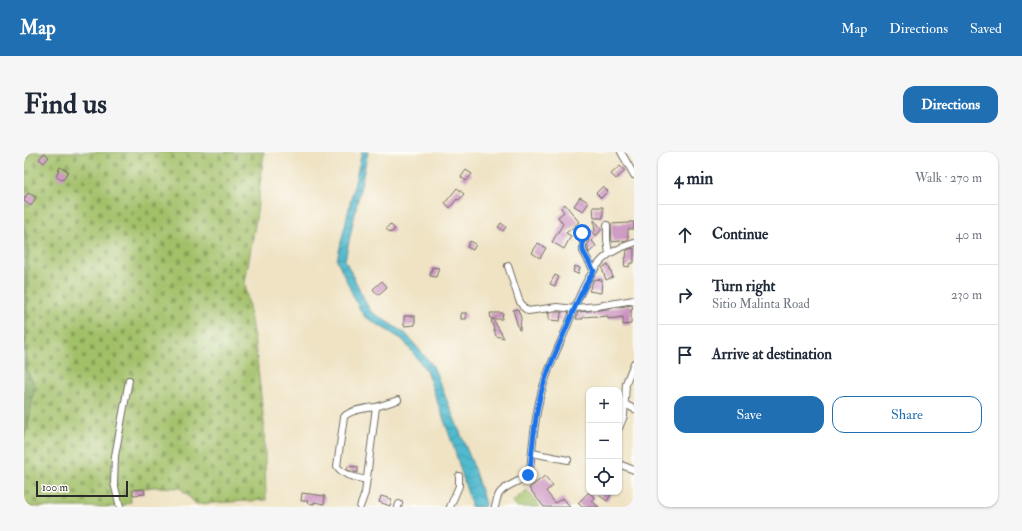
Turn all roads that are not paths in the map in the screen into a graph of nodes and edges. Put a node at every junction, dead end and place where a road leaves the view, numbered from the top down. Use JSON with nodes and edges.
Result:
{"nodes":[{"id":1,"x":621,"y":152,"type":"edge"},
{"id":2,"x":632,"y":167,"type":"edge"},
{"id":3,"x":634,"y":175,"type":"edge"},
{"id":4,"x":607,"y":225,"type":"dead end"},
{"id":5,"x":579,"y":228,"type":"dead end"},
{"id":6,"x":634,"y":243,"type":"edge"},
{"id":7,"x":609,"y":254,"type":"junction"},
{"id":8,"x":508,"y":266,"type":"dead end"},
{"id":9,"x":594,"y":271,"type":"junction"},
{"id":10,"x":634,"y":300,"type":"edge"},
{"id":11,"x":575,"y":308,"type":"junction"},
{"id":12,"x":634,"y":363,"type":"edge"},
{"id":13,"x":628,"y":378,"type":"junction"},
{"id":14,"x":129,"y":380,"type":"dead end"},
{"id":15,"x":634,"y":381,"type":"edge"},
{"id":16,"x":398,"y":400,"type":"dead end"},
{"id":17,"x":625,"y":404,"type":"junction"},
{"id":18,"x":376,"y":407,"type":"junction"},
{"id":19,"x":634,"y":409,"type":"edge"},
{"id":20,"x":621,"y":423,"type":"edge"},
{"id":21,"x":532,"y":453,"type":"junction"},
{"id":22,"x":568,"y":460,"type":"dead end"},
{"id":23,"x":622,"y":465,"type":"edge"},
{"id":24,"x":634,"y":470,"type":"edge"},
{"id":25,"x":459,"y":476,"type":"dead end"},
{"id":26,"x":366,"y":480,"type":"junction"},
{"id":27,"x":120,"y":507,"type":"edge"},
{"id":28,"x":360,"y":507,"type":"edge"},
{"id":29,"x":450,"y":507,"type":"edge"},
{"id":30,"x":495,"y":507,"type":"edge"}],
"edges":[{"from":1,"to":2,"type":"street"},
{"from":2,"to":3,"type":"street"},
{"from":4,"to":7,"type":"street"},
{"from":5,"to":9,"type":"street"},
{"from":6,"to":7,"type":"street"},
{"from":7,"to":9,"type":"street"},
{"from":8,"to":11,"type":"street"},
{"from":9,"to":11,"type":"street"},
{"from":10,"to":11,"type":"street"},
{"from":11,"to":21,"type":"street"},
{"from":12,"to":13,"type":"street"},
{"from":13,"to":15,"type":"street"},
{"from":13,"to":17,"type":"street"},
{"from":14,"to":27,"type":"street"},
{"from":16,"to":18,"type":"street"},
{"from":17,"to":19,"type":"street"},
{"from":17,"to":20,"type":"street"},
{"from":18,"to":26,"type":"street"},
{"from":18,"to":26,"type":"street"},
{"from":21,"to":22,"type":"street"},
{"from":21,"to":30,"type":"street"},
{"from":23,"to":24,"type":"street"},
{"from":25,"to":29,"type":"street"},
{"from":26,"to":28,"type":"street"}]}
